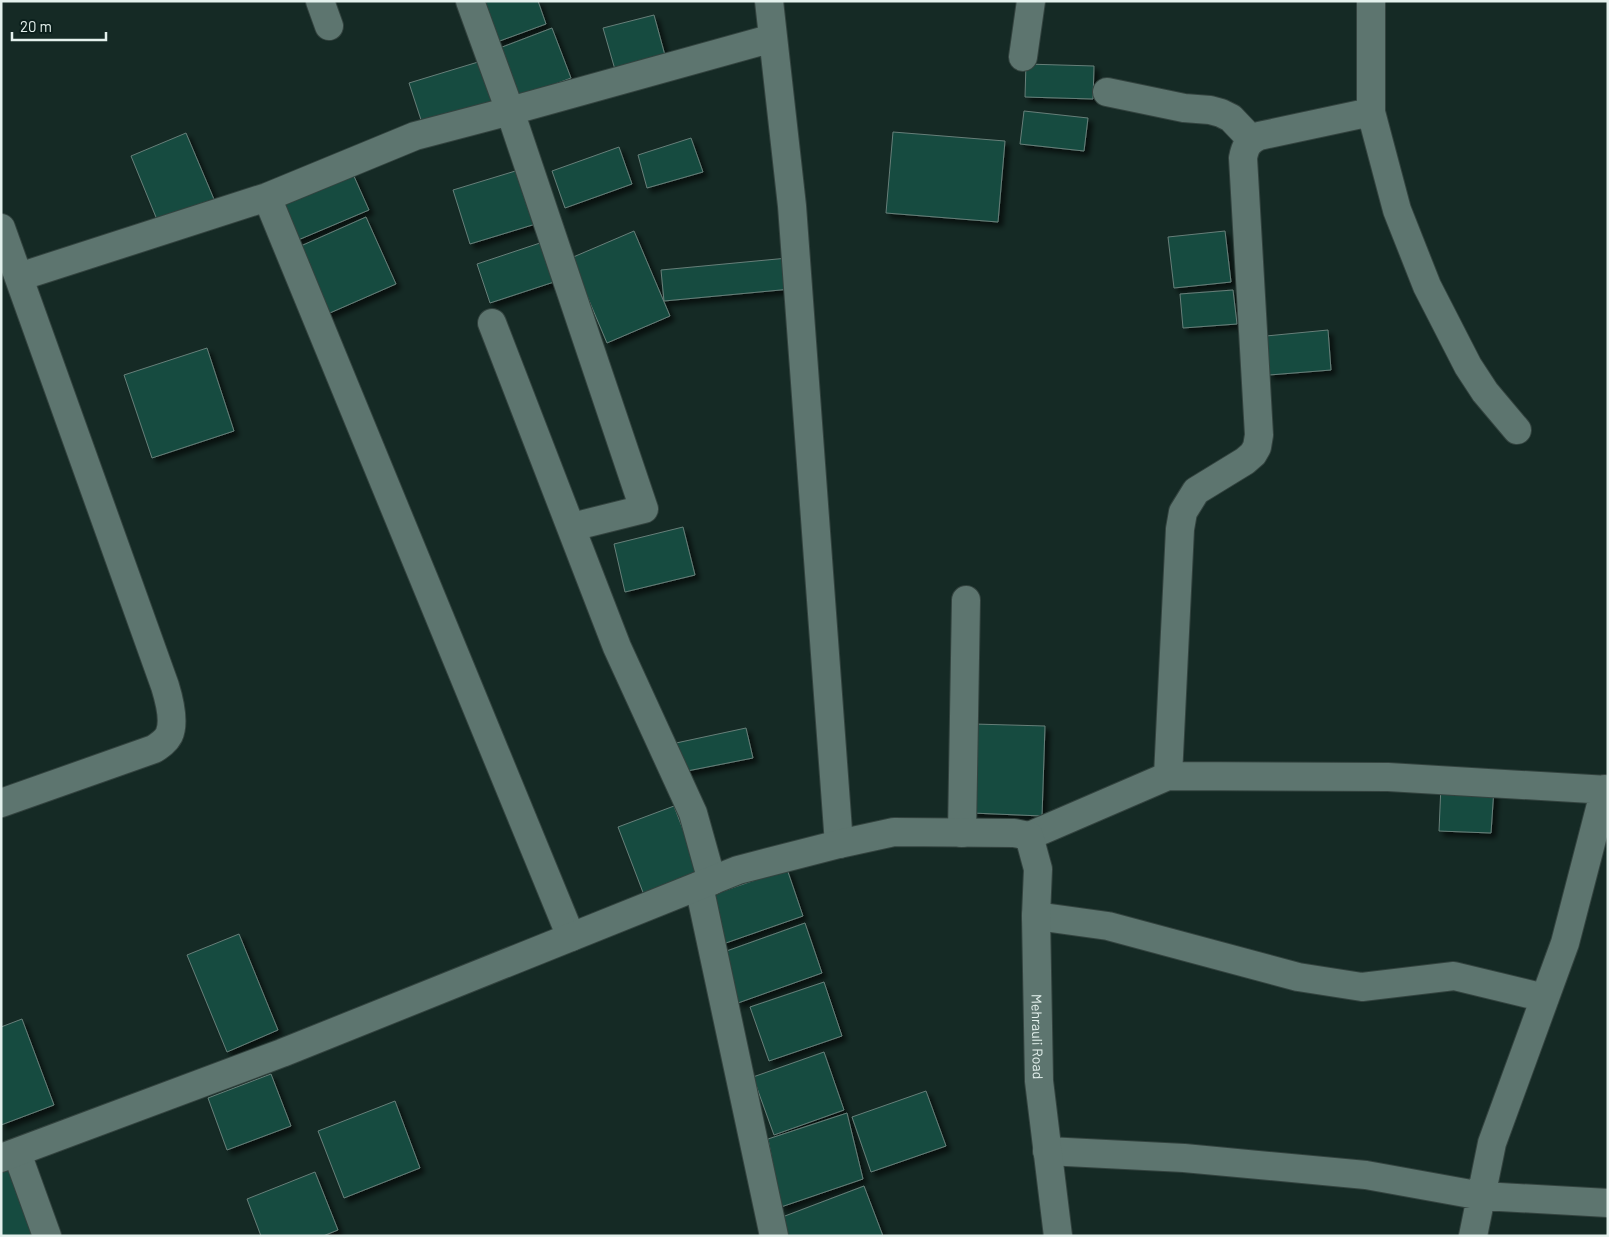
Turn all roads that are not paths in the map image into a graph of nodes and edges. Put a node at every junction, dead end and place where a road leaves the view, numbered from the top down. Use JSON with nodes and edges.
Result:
{"nodes":[{"id":1,"x":470,"y":1,"type":"edge"},
{"id":2,"x":769,"y":1,"type":"edge"},
{"id":3,"x":1031,"y":1,"type":"edge"},
{"id":4,"x":1370,"y":1,"type":"edge"},
{"id":5,"x":773,"y":38,"type":"junction"},
{"id":6,"x":1023,"y":57,"type":"dead end"},
{"id":7,"x":1106,"y":92,"type":"dead end"},
{"id":8,"x":510,"y":111,"type":"junction"},
{"id":9,"x":1372,"y":112,"type":"junction"},
{"id":10,"x":1251,"y":139,"type":"junction"},
{"id":11,"x":268,"y":197,"type":"junction"},
{"id":12,"x":1,"y":228,"type":"edge"},
{"id":13,"x":19,"y":276,"type":"junction"},
{"id":14,"x":492,"y":323,"type":"dead end"},
{"id":15,"x":1517,"y":430,"type":"dead end"},
{"id":16,"x":572,"y":528,"type":"junction"},
{"id":17,"x":966,"y":600,"type":"dead end"},
{"id":18,"x":1168,"y":776,"type":"junction"},
{"id":19,"x":1607,"y":790,"type":"edge"},
{"id":20,"x":1,"y":803,"type":"edge"},
{"id":21,"x":962,"y":833,"type":"junction"},
{"id":22,"x":1029,"y":836,"type":"junction"},
{"id":23,"x":839,"y":844,"type":"junction"},
{"id":24,"x":706,"y":884,"type":"junction"},
{"id":25,"x":1036,"y":916,"type":"junction"},
{"id":26,"x":571,"y":937,"type":"junction"},
{"id":27,"x":1545,"y":998,"type":"junction"},
{"id":28,"x":1047,"y":1151,"type":"junction"},
{"id":29,"x":9,"y":1156,"type":"edge"},
{"id":30,"x":1482,"y":1196,"type":"junction"},
{"id":31,"x":1608,"y":1203,"type":"edge"},
{"id":32,"x":47,"y":1236,"type":"edge"},
{"id":33,"x":774,"y":1236,"type":"edge"},
{"id":34,"x":1058,"y":1236,"type":"edge"},
{"id":35,"x":1473,"y":1236,"type":"edge"}],
"edges":[{"from":1,"to":8,"type":"street"},
{"from":2,"to":5,"type":"street"},
{"from":3,"to":6,"type":"street"},
{"from":4,"to":9,"type":"street"},
{"from":5,"to":8,"type":"street"},
{"from":5,"to":23,"type":"street"},
{"from":7,"to":10,"type":"street"},
{"from":8,"to":11,"type":"street"},
{"from":8,"to":16,"type":"street"},
{"from":9,"to":10,"type":"street"},
{"from":9,"to":15,"type":"street"},
{"from":10,"to":18,"type":"street"},
{"from":11,"to":13,"type":"street"},
{"from":11,"to":26,"type":"street"},
{"from":12,"to":13,"type":"street"},
{"from":13,"to":20,"type":"street"},
{"from":14,"to":16,"type":"street"},
{"from":16,"to":24,"type":"street"},
{"from":17,"to":21,"type":"street"},
{"from":18,"to":19,"type":"street"},
{"from":18,"to":22,"type":"street"},
{"from":19,"to":27,"type":"street"},
{"from":21,"to":22,"type":"street"},
{"from":21,"to":23,"type":"street"},
{"from":22,"to":25,"type":"street","name":"Mehrauli Road"},
{"from":23,"to":24,"type":"street"},
{"from":24,"to":26,"type":"street"},
{"from":24,"to":33,"type":"street"},
{"from":25,"to":27,"type":"street"},
{"from":25,"to":28,"type":"street","name":"Mehrauli Road"},
{"from":26,"to":29,"type":"street"},
{"from":27,"to":30,"type":"street"},
{"from":28,"to":30,"type":"street"},
{"from":28,"to":34,"type":"street","name":"Mehrauli Road"},
{"from":29,"to":32,"type":"street"},
{"from":30,"to":31,"type":"street"},
{"from":30,"to":35,"type":"street"}]}
